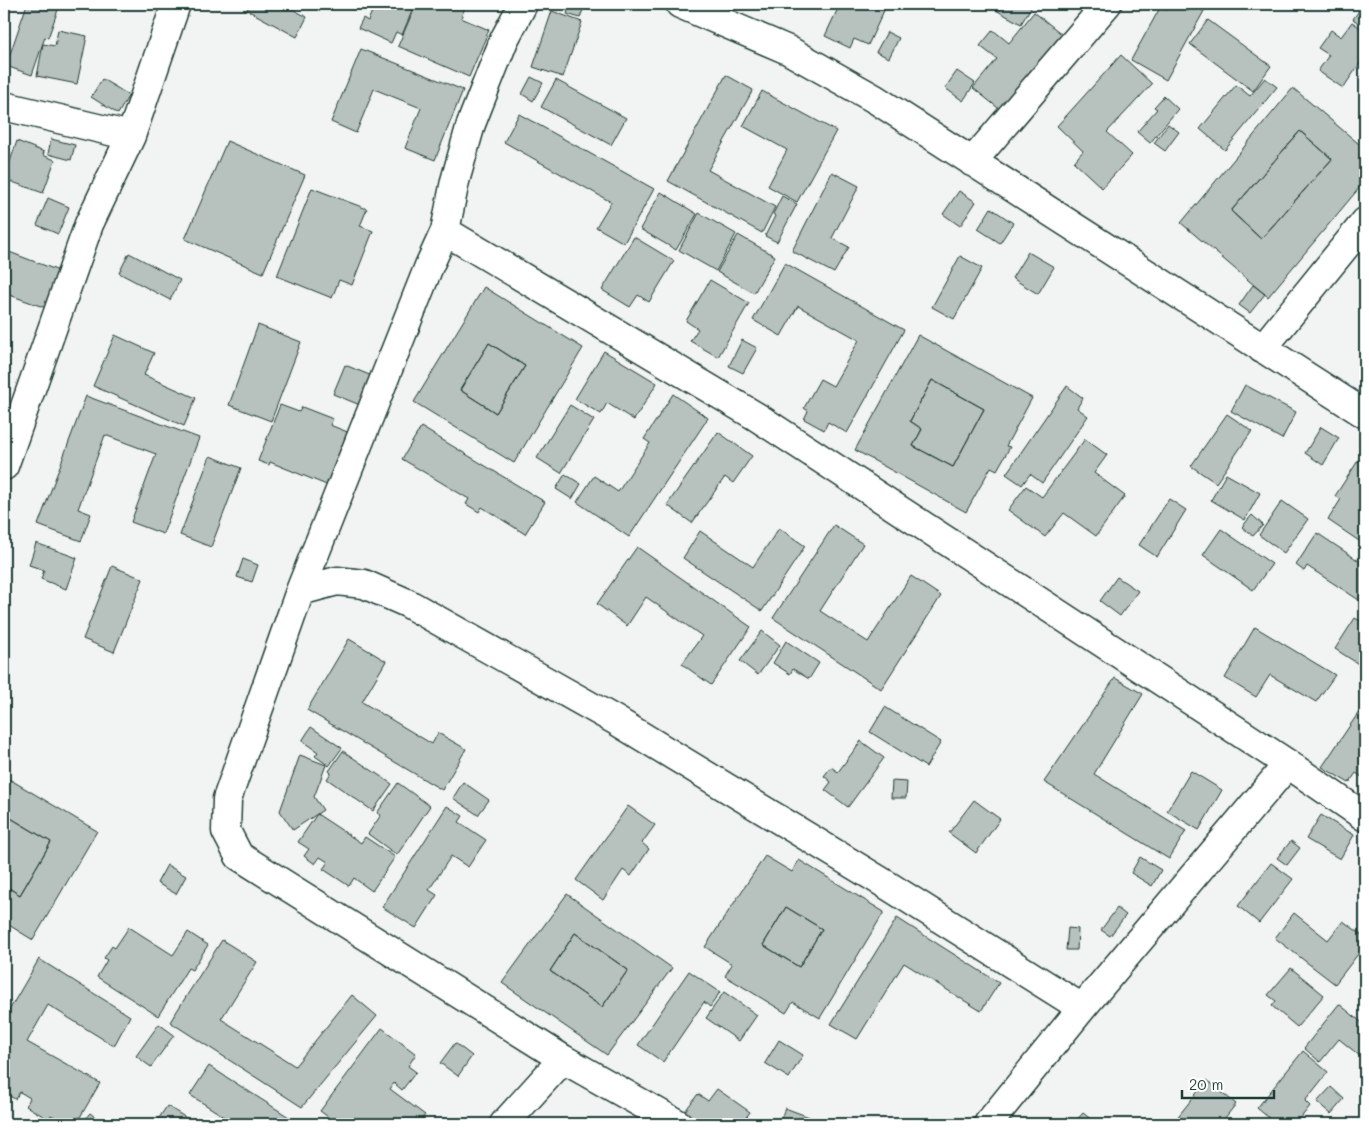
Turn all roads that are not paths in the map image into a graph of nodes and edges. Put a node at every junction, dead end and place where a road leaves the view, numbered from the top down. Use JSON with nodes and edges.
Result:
{"nodes":[{"id":1,"x":176,"y":4,"type":"edge"},
{"id":2,"x":523,"y":4,"type":"edge"},
{"id":3,"x":680,"y":4,"type":"edge"},
{"id":4,"x":1107,"y":4,"type":"edge"},
{"id":5,"x":4,"y":106,"type":"edge"},
{"id":6,"x":131,"y":136,"type":"junction"},
{"id":7,"x":972,"y":162,"type":"junction"},
{"id":8,"x":1365,"y":222,"type":"edge"},
{"id":9,"x":445,"y":231,"type":"junction"},
{"id":10,"x":1262,"y":349,"type":"junction"},
{"id":11,"x":1365,"y":414,"type":"edge"},
{"id":12,"x":4,"y":466,"type":"edge"},
{"id":13,"x":300,"y":591,"type":"junction"},
{"id":14,"x":1288,"y":764,"type":"junction"},
{"id":15,"x":1365,"y":817,"type":"edge"},
{"id":16,"x":1082,"y":1008,"type":"junction"},
{"id":17,"x":563,"y":1059,"type":"junction"},
{"id":18,"x":504,"y":1124,"type":"edge"},
{"id":19,"x":678,"y":1124,"type":"edge"},
{"id":20,"x":988,"y":1124,"type":"edge"}],
"edges":[{"from":1,"to":6,"type":"street"},
{"from":2,"to":9,"type":"street"},
{"from":3,"to":7,"type":"street"},
{"from":4,"to":7,"type":"street"},
{"from":5,"to":6,"type":"street"},
{"from":6,"to":12,"type":"street"},
{"from":7,"to":10,"type":"street"},
{"from":8,"to":10,"type":"street"},
{"from":9,"to":13,"type":"street"},
{"from":9,"to":14,"type":"street"},
{"from":10,"to":11,"type":"street"},
{"from":13,"to":16,"type":"street"},
{"from":13,"to":17,"type":"street"},
{"from":14,"to":15,"type":"street"},
{"from":14,"to":16,"type":"street"},
{"from":16,"to":20,"type":"street"},
{"from":17,"to":18,"type":"street"},
{"from":17,"to":19,"type":"street"}]}
